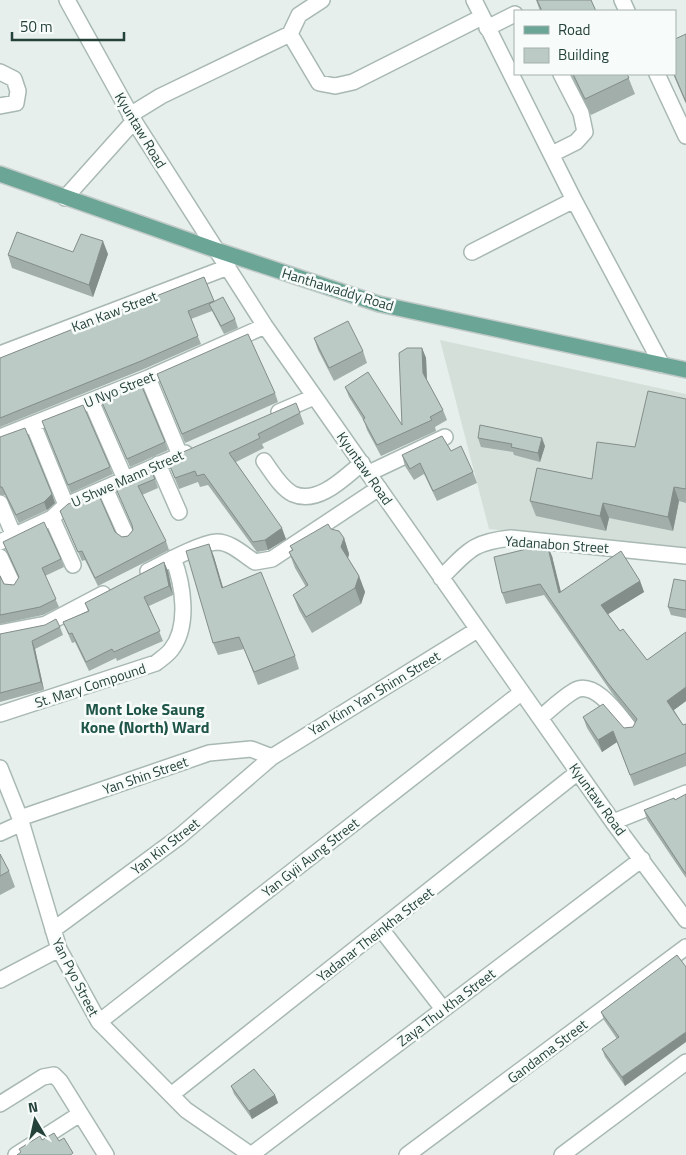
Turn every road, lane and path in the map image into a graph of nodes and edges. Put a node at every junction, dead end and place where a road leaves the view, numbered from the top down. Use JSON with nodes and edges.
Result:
{"nodes":[{"id":1,"x":67,"y":0,"type":"edge"},
{"id":2,"x":322,"y":0,"type":"edge"},
{"id":3,"x":474,"y":0,"type":"edge"},
{"id":4,"x":514,"y":14,"type":"edge"},
{"id":5,"x":485,"y":22,"type":"junction"},
{"id":6,"x":290,"y":34,"type":"junction"},
{"id":7,"x":0,"y":72,"type":"edge"},
{"id":8,"x":562,"y":75,"type":"edge"},
{"id":9,"x":657,"y":75,"type":"edge"},
{"id":10,"x":0,"y":106,"type":"edge"},
{"id":11,"x":132,"y":118,"type":"junction"},
{"id":12,"x":686,"y":136,"type":"edge"},
{"id":13,"x":552,"y":154,"type":"junction"},
{"id":14,"x":0,"y":174,"type":"edge"},
{"id":15,"x":65,"y":198,"type":"junction"},
{"id":16,"x":574,"y":200,"type":"junction"},
{"id":17,"x":216,"y":250,"type":"junction"},
{"id":18,"x":472,"y":252,"type":"dead end"},
{"id":19,"x":228,"y":267,"type":"junction"},
{"id":20,"x":265,"y":326,"type":"junction"},
{"id":21,"x":0,"y":354,"type":"edge"},
{"id":22,"x":662,"y":365,"type":"junction"},
{"id":23,"x":686,"y":370,"type":"edge"},
{"id":24,"x":148,"y":378,"type":"junction"},
{"id":25,"x":314,"y":397,"type":"junction"},
{"id":26,"x":91,"y":401,"type":"junction"},
{"id":27,"x":270,"y":416,"type":"edge"},
{"id":28,"x":33,"y":424,"type":"junction"},
{"id":29,"x":0,"y":437,"type":"edge"},
{"id":30,"x":445,"y":437,"type":"edge"},
{"id":31,"x":198,"y":447,"type":"edge"},
{"id":32,"x":180,"y":455,"type":"junction"},
{"id":33,"x":264,"y":461,"type":"dead end"},
{"id":34,"x":158,"y":464,"type":"junction"},
{"id":35,"x":366,"y":468,"type":"junction"},
{"id":36,"x":125,"y":479,"type":"junction"},
{"id":37,"x":105,"y":488,"type":"junction"},
{"id":38,"x":379,"y":488,"type":"junction"},
{"id":39,"x":0,"y":503,"type":"edge"},
{"id":40,"x":66,"y":505,"type":"junction"},
{"id":41,"x":179,"y":512,"type":"dead end"},
{"id":42,"x":52,"y":518,"type":"junction"},
{"id":43,"x":127,"y":537,"type":"edge"},
{"id":44,"x":7,"y":539,"type":"edge"},
{"id":45,"x":0,"y":556,"type":"edge"},
{"id":46,"x":686,"y":556,"type":"edge"},
{"id":47,"x":173,"y":558,"type":"junction"},
{"id":48,"x":73,"y":565,"type":"dead end"},
{"id":49,"x":441,"y":578,"type":"junction"},
{"id":50,"x":131,"y":580,"type":"edge"},
{"id":51,"x":13,"y":585,"type":"edge"},
{"id":52,"x":114,"y":589,"type":"edge"},
{"id":53,"x":477,"y":630,"type":"junction"},
{"id":54,"x":0,"y":633,"type":"edge"},
{"id":55,"x":522,"y":692,"type":"junction"},
{"id":56,"x":0,"y":714,"type":"edge"},
{"id":57,"x":540,"y":718,"type":"junction"},
{"id":58,"x":632,"y":731,"type":"edge"},
{"id":59,"x":272,"y":756,"type":"junction"},
{"id":60,"x":0,"y":768,"type":"edge"},
{"id":61,"x":578,"y":772,"type":"junction"},
{"id":62,"x":4,"y":792,"type":"edge"},
{"id":63,"x":686,"y":793,"type":"edge"},
{"id":64,"x":21,"y":821,"type":"junction"},
{"id":65,"x":613,"y":822,"type":"junction"},
{"id":66,"x":0,"y":833,"type":"edge"},
{"id":67,"x":642,"y":859,"type":"junction"},
{"id":68,"x":686,"y":920,"type":"edge"},
{"id":69,"x":381,"y":929,"type":"junction"},
{"id":70,"x":53,"y":930,"type":"junction"},
{"id":71,"x":686,"y":948,"type":"edge"},
{"id":72,"x":59,"y":949,"type":"junction"},
{"id":73,"x":0,"y":980,"type":"edge"},
{"id":74,"x":443,"y":1009,"type":"junction"},
{"id":75,"x":99,"y":1022,"type":"junction"},
{"id":76,"x":686,"y":1062,"type":"edge"},
{"id":77,"x":171,"y":1095,"type":"junction"},
{"id":78,"x":0,"y":1104,"type":"edge"},
{"id":79,"x":80,"y":1114,"type":"junction"},
{"id":80,"x":16,"y":1155,"type":"edge"},
{"id":81,"x":106,"y":1155,"type":"edge"},
{"id":82,"x":251,"y":1155,"type":"edge"},
{"id":83,"x":407,"y":1155,"type":"edge"},
{"id":84,"x":562,"y":1155,"type":"edge"}],
"edges":[{"from":1,"to":11,"type":"street","name":"Kyuntaw Road"},
{"from":2,"to":6,"type":"street"},
{"from":3,"to":5,"type":"street"},
{"from":4,"to":5,"type":"street"},
{"from":5,"to":6,"type":"street"},
{"from":5,"to":13,"type":"street"},
{"from":6,"to":11,"type":"street"},
{"from":7,"to":10,"type":"street"},
{"from":8,"to":13,"type":"street"},
{"from":9,"to":12,"type":"street"},
{"from":11,"to":15,"type":"street"},
{"from":11,"to":17,"type":"street","name":"Kyuntaw Road"},
{"from":13,"to":16,"type":"street"},
{"from":14,"to":15,"type":"main road","name":"Hanthawaddy Road"},
{"from":15,"to":17,"type":"main road","name":"Hanthawaddy Road"},
{"from":16,"to":18,"type":"street"},
{"from":16,"to":22,"type":"street"},
{"from":17,"to":19,"type":"street","name":"Kyuntaw Road"},
{"from":17,"to":22,"type":"main road","name":"Hanthawaddy Road"},
{"from":19,"to":20,"type":"street","name":"Kyuntaw Road"},
{"from":19,"to":21,"type":"street","name":"Kan Kaw Street"},
{"from":20,"to":24,"type":"street","name":"U Nyo Street"},
{"from":20,"to":25,"type":"street","name":"Kyuntaw Road"},
{"from":22,"to":23,"type":"main road","name":"Hanthawaddy Road"},
{"from":24,"to":26,"type":"street","name":"U Nyo Street"},
{"from":24,"to":32,"type":"street"},
{"from":25,"to":27,"type":"street"},
{"from":25,"to":35,"type":"street","name":"Kyuntaw Road"},
{"from":26,"to":28,"type":"street","name":"U Nyo Street"},
{"from":26,"to":36,"type":"street"},
{"from":28,"to":29,"type":"street","name":"U Nyo Street"},
{"from":28,"to":40,"type":"street"},
{"from":30,"to":35,"type":"street"},
{"from":31,"to":32,"type":"street","name":"U Shwe Mann Street"},
{"from":32,"to":34,"type":"street","name":"U Shwe Mann Street"},
{"from":33,"to":35,"type":"street"},
{"from":34,"to":36,"type":"street","name":"U Shwe Mann Street"},
{"from":34,"to":41,"type":"street"},
{"from":35,"to":38,"type":"street","name":"Kyuntaw Road"},
{"from":36,"to":37,"type":"street","name":"U Shwe Mann Street"},
{"from":37,"to":40,"type":"street","name":"U Shwe Mann Street"},
{"from":37,"to":43,"type":"street"},
{"from":38,"to":47,"type":"street"},
{"from":38,"to":49,"type":"street","name":"Kyuntaw Road"},
{"from":39,"to":44,"type":"street"},
{"from":40,"to":42,"type":"street","name":"U Shwe Mann Street"},
{"from":42,"to":44,"type":"street","name":"U Shwe Mann Street"},
{"from":42,"to":48,"type":"street"},
{"from":45,"to":51,"type":"street"},
{"from":46,"to":49,"type":"street","name":"Yadanabon Street"},
{"from":47,"to":50,"type":"street"},
{"from":47,"to":56,"type":"street","name":"St. Mary Compound"},
{"from":49,"to":53,"type":"street","name":"Kyuntaw Road"},
{"from":52,"to":54,"type":"street"},
{"from":53,"to":55,"type":"street","name":"Kyuntaw Road"},
{"from":53,"to":59,"type":"street","name":"Yan Kinn Yan Shinn Street"},
{"from":55,"to":57,"type":"street","name":"Kyuntaw Road"},
{"from":55,"to":75,"type":"street","name":"Yan Gyii Aung Street"},
{"from":57,"to":58,"type":"street"},
{"from":57,"to":61,"type":"street","name":"Kyuntaw Road"},
{"from":59,"to":64,"type":"street","name":"Yan Shin Street"},
{"from":59,"to":70,"type":"street","name":"Yan Kin Street"},
{"from":60,"to":62,"type":"street","name":"Yan Pyo Street"},
{"from":61,"to":65,"type":"street","name":"Kyuntaw Road"},
{"from":61,"to":69,"type":"street","name":"Yadanar Theinkha Street"},
{"from":62,"to":64,"type":"street","name":"Yan Pyo Street"},
{"from":63,"to":65,"type":"street"},
{"from":64,"to":66,"type":"street","name":"Yan Shin Street"},
{"from":64,"to":70,"type":"street","name":"Yan Pyo Street"},
{"from":65,"to":67,"type":"street","name":"Kyuntaw Road"},
{"from":67,"to":68,"type":"street","name":"Kyuntaw Road"},
{"from":67,"to":74,"type":"street","name":"Zaya Thu Kha Street"},
{"from":69,"to":74,"type":"street"},
{"from":69,"to":77,"type":"street","name":"Yadanar Theinkha Street"},
{"from":70,"to":72,"type":"street","name":"Yan Pyo Street"},
{"from":71,"to":83,"type":"street","name":"Gandama Street"},
{"from":72,"to":73,"type":"street"},
{"from":72,"to":75,"type":"street","name":"Yan Pyo Street"},
{"from":74,"to":82,"type":"street","name":"Zaya Thu Kha Street"},
{"from":75,"to":77,"type":"street","name":"Yan Pyo Street"},
{"from":76,"to":84,"type":"street"},
{"from":77,"to":82,"type":"street","name":"Yan Pyo Street"},
{"from":78,"to":79,"type":"street"},
{"from":79,"to":80,"type":"street"},
{"from":79,"to":81,"type":"street"}]}
